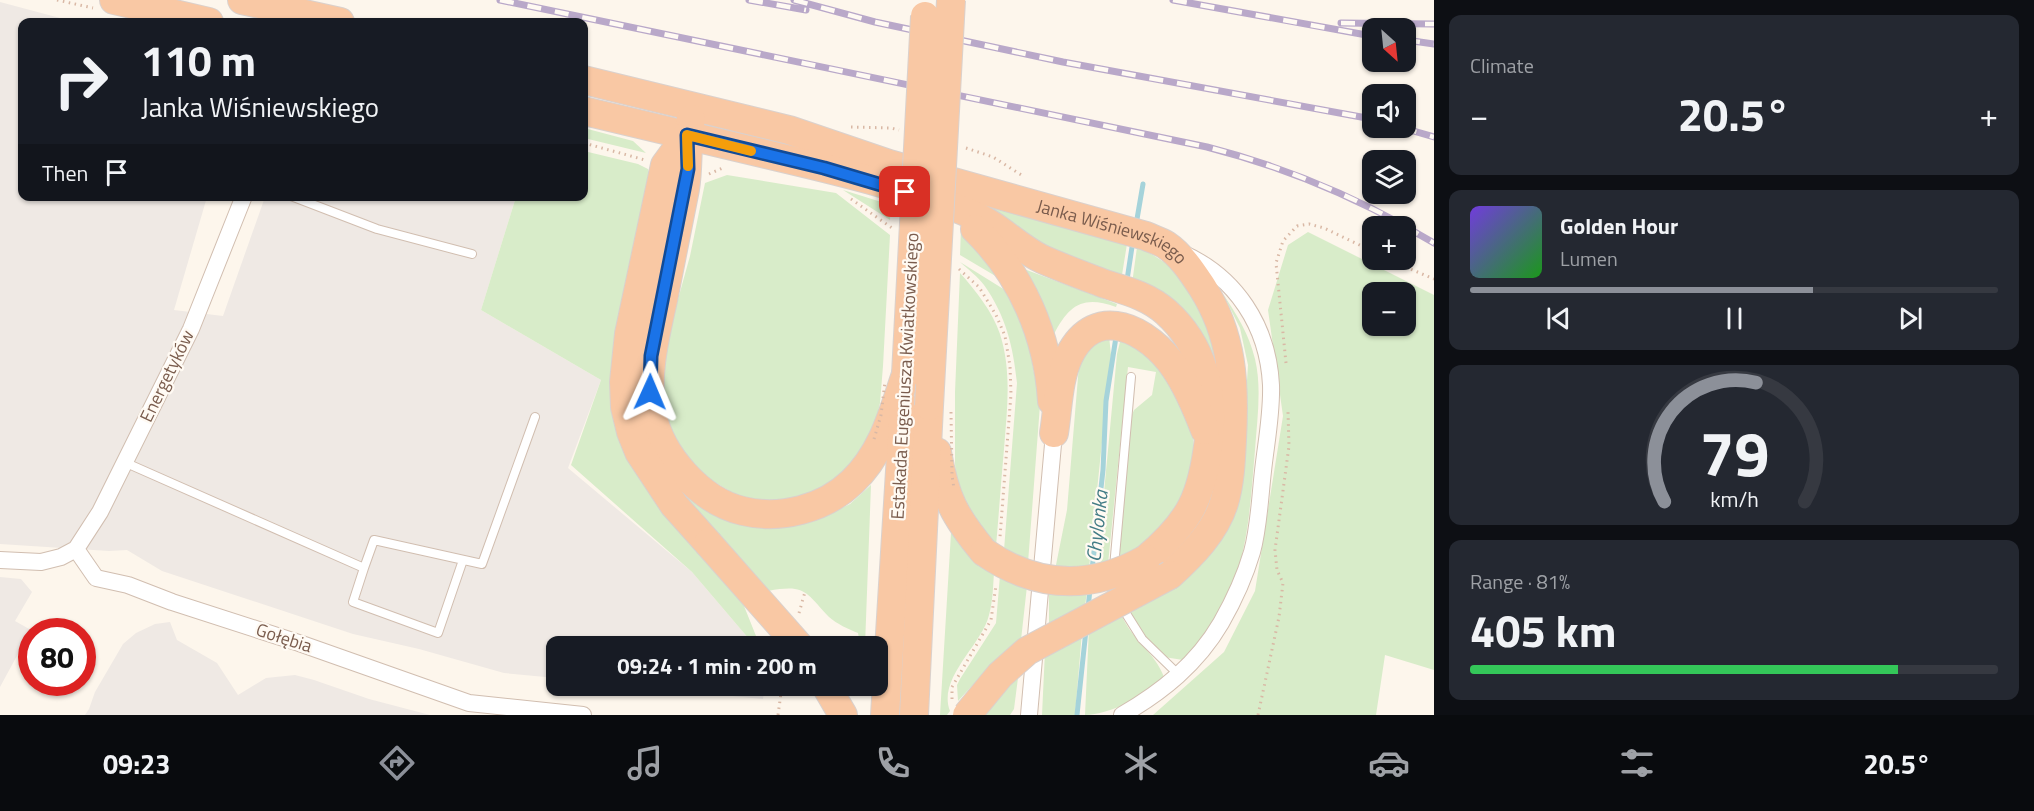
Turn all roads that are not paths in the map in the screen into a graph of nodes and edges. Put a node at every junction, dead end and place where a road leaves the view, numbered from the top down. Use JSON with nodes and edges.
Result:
{"nodes":[{"id":1,"x":114,"y":0,"type":"edge"},
{"id":2,"x":242,"y":0,"type":"edge"},
{"id":3,"x":951,"y":0,"type":"edge"},
{"id":4,"x":925,"y":5,"type":"edge"},
{"id":5,"x":290,"y":17,"type":"edge"},
{"id":6,"x":192,"y":18,"type":"edge"},
{"id":7,"x":588,"y":81,"type":"edge"},
{"id":8,"x":693,"y":106,"type":"junction"},
{"id":9,"x":588,"y":112,"type":"edge"},
{"id":10,"x":687,"y":135,"type":"junction"},
{"id":11,"x":242,"y":201,"type":"edge"},
{"id":12,"x":304,"y":201,"type":"edge"},
{"id":13,"x":940,"y":203,"type":"junction"},
{"id":14,"x":1156,"y":240,"type":"junction"},
{"id":15,"x":472,"y":254,"type":"dead end"},
{"id":16,"x":906,"y":374,"type":"junction"},
{"id":17,"x":1131,"y":377,"type":"dead end"},
{"id":18,"x":929,"y":406,"type":"junction"},
{"id":19,"x":535,"y":417,"type":"dead end"},
{"id":20,"x":1054,"y":433,"type":"junction"},
{"id":21,"x":1209,"y":439,"type":"junction"},
{"id":22,"x":124,"y":462,"type":"junction"},
{"id":23,"x":76,"y":549,"type":"junction"},
{"id":24,"x":0,"y":560,"type":"edge"},
{"id":25,"x":463,"y":560,"type":"junction"},
{"id":26,"x":363,"y":568,"type":"junction"},
{"id":27,"x":1113,"y":579,"type":"dead end"},
{"id":28,"x":1112,"y":590,"type":"dead end"},
{"id":29,"x":790,"y":636,"type":"edge"},
{"id":30,"x":1179,"y":675,"type":"junction"},
{"id":31,"x":832,"y":696,"type":"edge"},
{"id":32,"x":959,"y":708,"type":"edge"},
{"id":33,"x":583,"y":715,"type":"edge"},
{"id":34,"x":843,"y":715,"type":"edge"},
{"id":35,"x":885,"y":715,"type":"edge"},
{"id":36,"x":914,"y":715,"type":"edge"},
{"id":37,"x":1029,"y":715,"type":"edge"},
{"id":38,"x":1122,"y":715,"type":"edge"}],
"edges":[{"from":1,"to":6,"type":"highway"},
{"from":2,"to":5,"type":"highway"},
{"from":3,"to":18,"type":"highway","name":"Estakada Eugeniusza Kwiatkowskiego","bridge":true},
{"from":4,"to":16,"type":"highway","name":"Estakada Eugeniusza Kwiatkowskiego","bridge":true},
{"from":7,"to":8,"type":"highway","name":"Janka Wiśniewskiego"},
{"from":8,"to":10,"type":"highway"},
{"from":8,"to":14,"type":"highway","name":"Janka Wiśniewskiego"},
{"from":9,"to":10,"type":"highway"},
{"from":10,"to":13,"type":"highway"},
{"from":10,"to":16,"type":"highway"},
{"from":10,"to":29,"type":"highway","bridge":true},
{"from":11,"to":22,"type":"street","name":"Energetyków"},
{"from":12,"to":15,"type":"lane"},
{"from":13,"to":20,"type":"highway"},
{"from":13,"to":21,"type":"highway"},
{"from":14,"to":30,"type":"street","name":"Janka Wiśniewskiego"},
{"from":14,"to":32,"type":"highway","bridge":true},
{"from":16,"to":35,"type":"highway","name":"Estakada Eugeniusza Kwiatkowskiego"},
{"from":17,"to":27,"type":"lane"},
{"from":18,"to":21,"type":"highway","bridge":true},
{"from":18,"to":36,"type":"highway","name":"Estakada Eugeniusza Kwiatkowskiego"},
{"from":19,"to":25,"type":"lane"},
{"from":20,"to":21,"type":"highway"},
{"from":20,"to":37,"type":"street"},
{"from":22,"to":23,"type":"street","name":"Energetyków"},
{"from":22,"to":26,"type":"lane"},
{"from":23,"to":24,"type":"street"},
{"from":23,"to":33,"type":"street","name":"Gołębia"},
{"from":25,"to":26,"type":"lane"},
{"from":25,"to":26,"type":"lane"},
{"from":28,"to":30,"type":"lane"},
{"from":30,"to":38,"type":"street","name":"Janka Wiśniewskiego"},
{"from":31,"to":34,"type":"highway"}]}
